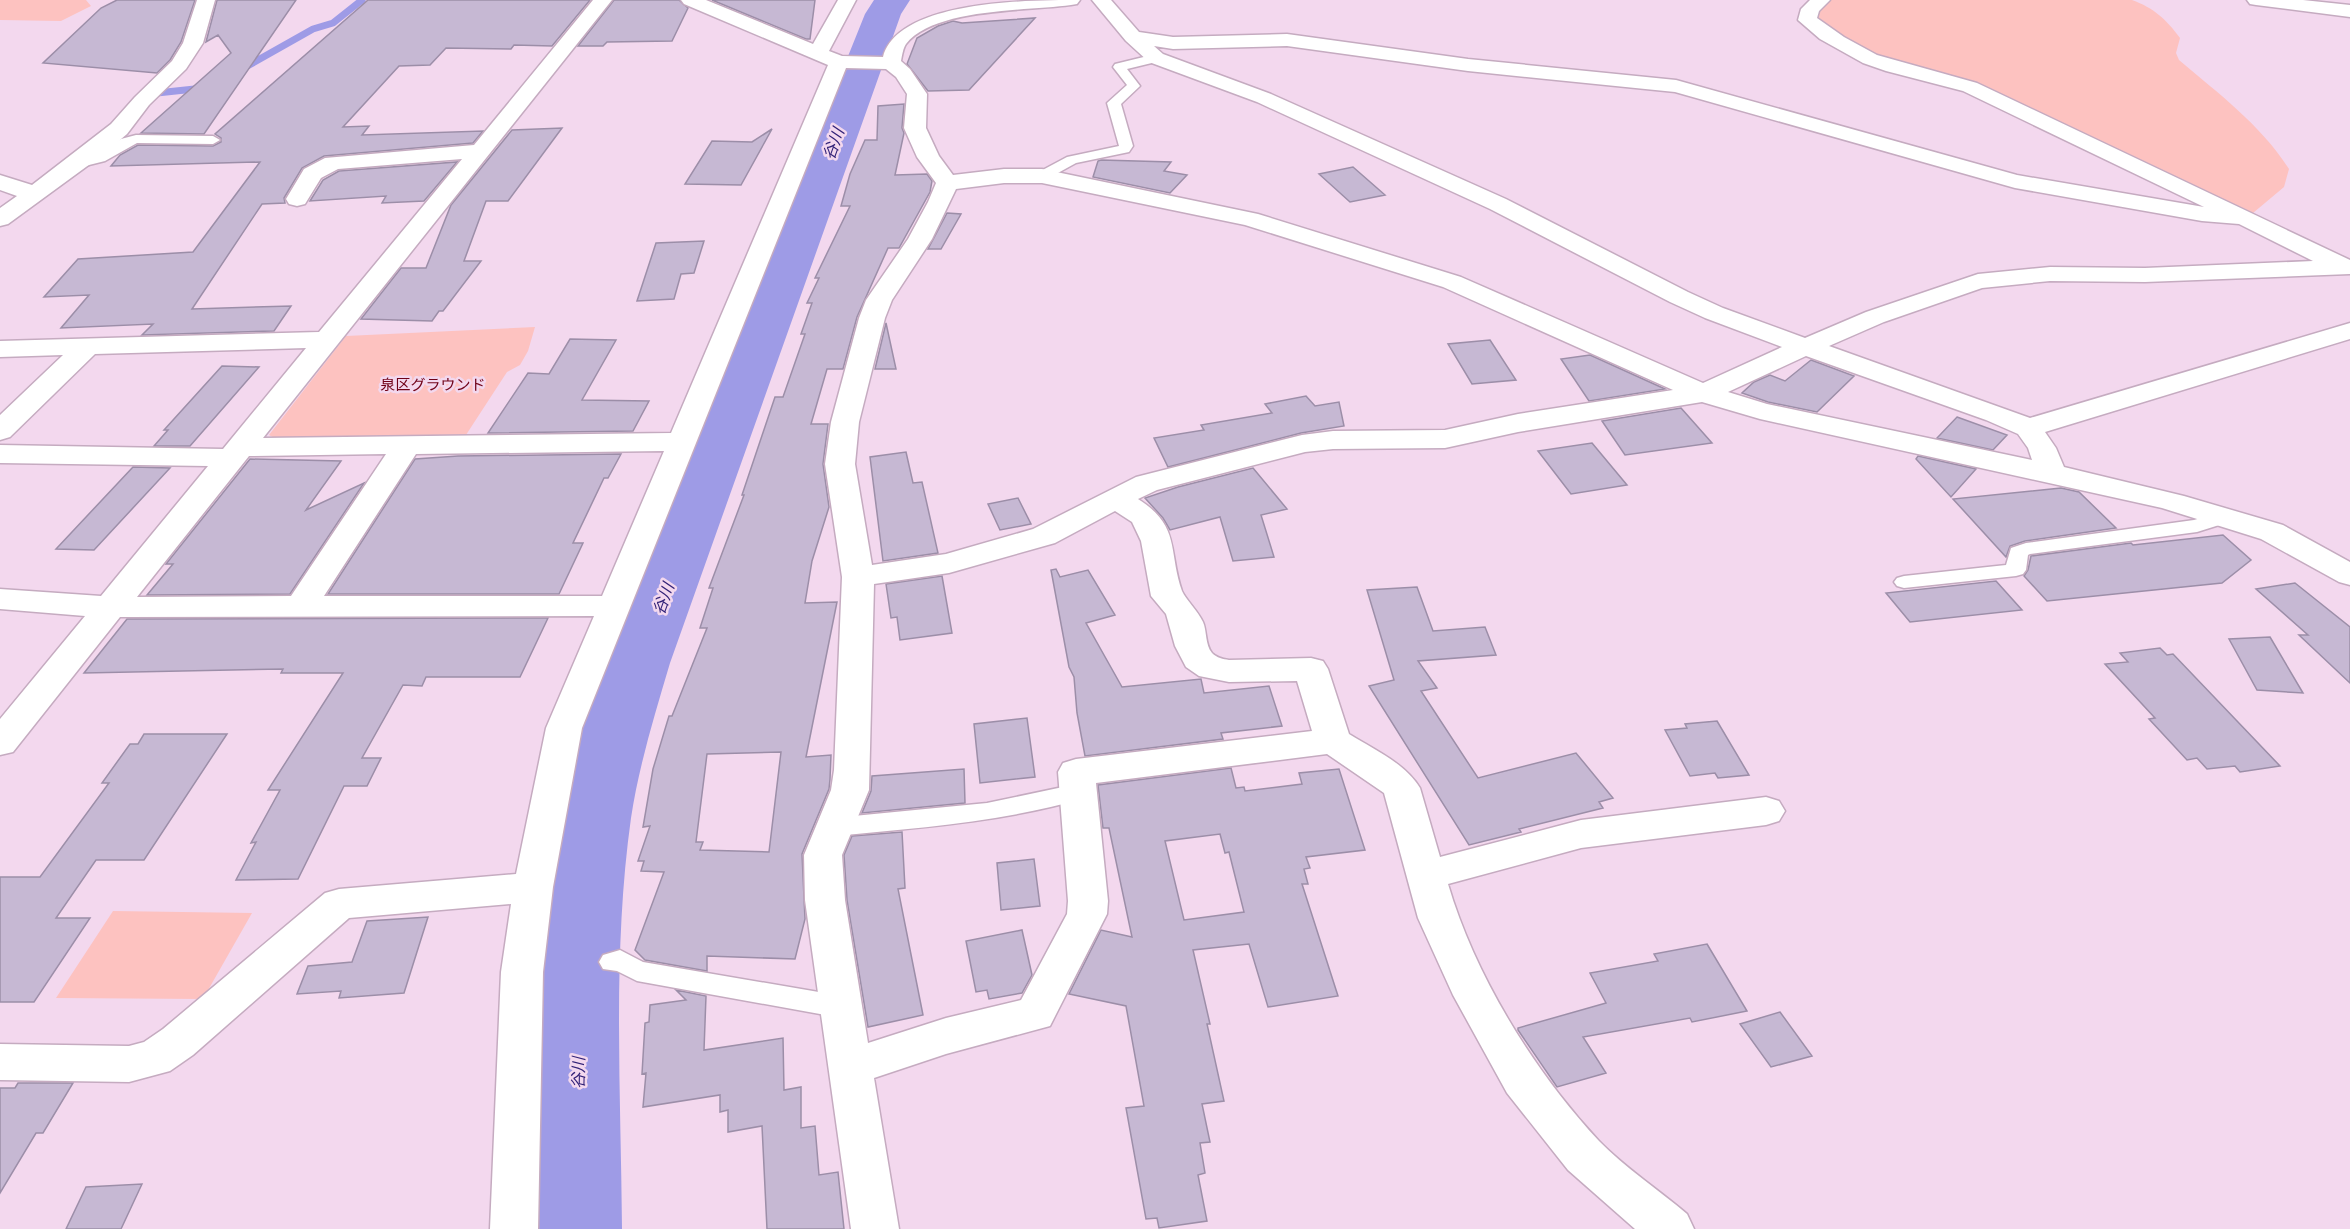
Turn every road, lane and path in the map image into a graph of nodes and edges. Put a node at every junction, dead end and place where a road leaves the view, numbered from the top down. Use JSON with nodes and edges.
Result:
{"nodes":[{"id":1,"x":206,"y":0,"type":"edge"},
{"id":2,"x":603,"y":0,"type":"edge"},
{"id":3,"x":690,"y":0,"type":"edge"},
{"id":4,"x":847,"y":0,"type":"edge"},
{"id":5,"x":1071,"y":0,"type":"edge"},
{"id":6,"x":1101,"y":0,"type":"edge"},
{"id":7,"x":1821,"y":0,"type":"edge"},
{"id":8,"x":2256,"y":0,"type":"edge"},
{"id":9,"x":2350,"y":10,"type":"edge"},
{"id":10,"x":1133,"y":37,"type":"junction"},
{"id":11,"x":1156,"y":58,"type":"junction"},
{"id":12,"x":835,"y":59,"type":"junction"},
{"id":13,"x":886,"y":63,"type":"junction"},
{"id":14,"x":213,"y":140,"type":"dead end"},
{"id":15,"x":481,"y":151,"type":"junction"},
{"id":16,"x":73,"y":165,"type":"junction"},
{"id":17,"x":1042,"y":176,"type":"junction"},
{"id":18,"x":0,"y":182,"type":"edge"},
{"id":19,"x":947,"y":183,"type":"junction"},
{"id":20,"x":35,"y":194,"type":"junction"},
{"id":21,"x":297,"y":200,"type":"dead end"},
{"id":22,"x":2247,"y":218,"type":"junction"},
{"id":23,"x":0,"y":219,"type":"edge"},
{"id":24,"x":2347,"y":268,"type":"edge"},
{"id":25,"x":2350,"y":331,"type":"edge"},
{"id":26,"x":325,"y":340,"type":"junction"},
{"id":27,"x":86,"y":348,"type":"junction"},
{"id":28,"x":1805,"y":348,"type":"junction"},
{"id":29,"x":0,"y":349,"type":"edge"},
{"id":30,"x":1704,"y":393,"type":"junction"},
{"id":31,"x":2028,"y":428,"type":"junction"},
{"id":32,"x":0,"y":431,"type":"edge"},
{"id":33,"x":683,"y":442,"type":"junction"},
{"id":34,"x":406,"y":446,"type":"junction"},
{"id":35,"x":237,"y":452,"type":"junction"},
{"id":36,"x":0,"y":454,"type":"edge"},
{"id":37,"x":2052,"y":474,"type":"junction"},
{"id":38,"x":1115,"y":498,"type":"junction"},
{"id":39,"x":2225,"y":517,"type":"junction"},
{"id":40,"x":2347,"y":570,"type":"edge"},
{"id":41,"x":858,"y":577,"type":"junction"},
{"id":42,"x":1904,"y":582,"type":"dead end"},
{"id":43,"x":0,"y":599,"type":"edge"},
{"id":44,"x":302,"y":606,"type":"junction"},
{"id":45,"x":614,"y":606,"type":"junction"},
{"id":46,"x":109,"y":607,"type":"junction"},
{"id":47,"x":1333,"y":741,"type":"junction"},
{"id":48,"x":0,"y":743,"type":"edge"},
{"id":49,"x":1077,"y":792,"type":"junction"},
{"id":50,"x":1766,"y":811,"type":"dead end"},
{"id":51,"x":833,"y":827,"type":"junction"},
{"id":52,"x":1426,"y":875,"type":"junction"},
{"id":53,"x":533,"y":887,"type":"junction"},
{"id":54,"x":612,"y":962,"type":"dead end"},
{"id":55,"x":842,"y":1006,"type":"junction"},
{"id":56,"x":0,"y":1062,"type":"edge"},
{"id":57,"x":851,"y":1067,"type":"junction"},
{"id":58,"x":514,"y":1229,"type":"edge"},
{"id":59,"x":875,"y":1229,"type":"edge"},
{"id":60,"x":1670,"y":1229,"type":"edge"}],
"edges":[{"from":1,"to":16,"type":"street"},
{"from":2,"to":15,"type":"street"},
{"from":3,"to":12,"type":"street"},
{"from":4,"to":12,"type":"street"},
{"from":5,"to":13,"type":"street"},
{"from":6,"to":10,"type":"street"},
{"from":7,"to":22,"type":"street"},
{"from":8,"to":9,"type":"street"},
{"from":10,"to":11,"type":"street"},
{"from":10,"to":22,"type":"street"},
{"from":11,"to":17,"type":"lane"},
{"from":11,"to":28,"type":"street"},
{"from":12,"to":13,"type":"street"},
{"from":12,"to":33,"type":"street"},
{"from":13,"to":19,"type":"street"},
{"from":14,"to":16,"type":"lane"},
{"from":15,"to":21,"type":"street"},
{"from":15,"to":26,"type":"street"},
{"from":16,"to":20,"type":"street"},
{"from":17,"to":19,"type":"street"},
{"from":17,"to":30,"type":"street"},
{"from":18,"to":20,"type":"street"},
{"from":19,"to":41,"type":"street"},
{"from":20,"to":23,"type":"street"},
{"from":22,"to":24,"type":"street"},
{"from":24,"to":28,"type":"street"},
{"from":25,"to":31,"type":"street"},
{"from":26,"to":27,"type":"street"},
{"from":26,"to":35,"type":"street"},
{"from":27,"to":29,"type":"street"},
{"from":27,"to":32,"type":"street"},
{"from":28,"to":30,"type":"street"},
{"from":28,"to":31,"type":"street"},
{"from":30,"to":37,"type":"street"},
{"from":30,"to":38,"type":"street"},
{"from":31,"to":37,"type":"street"},
{"from":33,"to":34,"type":"street"},
{"from":33,"to":45,"type":"street"},
{"from":34,"to":35,"type":"street"},
{"from":34,"to":44,"type":"street"},
{"from":35,"to":36,"type":"street"},
{"from":35,"to":46,"type":"street"},
{"from":37,"to":39,"type":"street"},
{"from":38,"to":41,"type":"street"},
{"from":38,"to":47,"type":"street"},
{"from":39,"to":40,"type":"street"},
{"from":39,"to":42,"type":"lane"},
{"from":41,"to":51,"type":"street"},
{"from":43,"to":46,"type":"street"},
{"from":44,"to":45,"type":"street"},
{"from":44,"to":46,"type":"street"},
{"from":45,"to":53,"type":"street"},
{"from":46,"to":48,"type":"street"},
{"from":47,"to":49,"type":"street"},
{"from":47,"to":52,"type":"street"},
{"from":49,"to":51,"type":"lane"},
{"from":49,"to":57,"type":"street"},
{"from":50,"to":52,"type":"street"},
{"from":51,"to":55,"type":"street"},
{"from":52,"to":60,"type":"street"},
{"from":53,"to":56,"type":"street"},
{"from":53,"to":58,"type":"street"},
{"from":54,"to":55,"type":"lane"},
{"from":55,"to":57,"type":"street"},
{"from":57,"to":59,"type":"street"}]}
